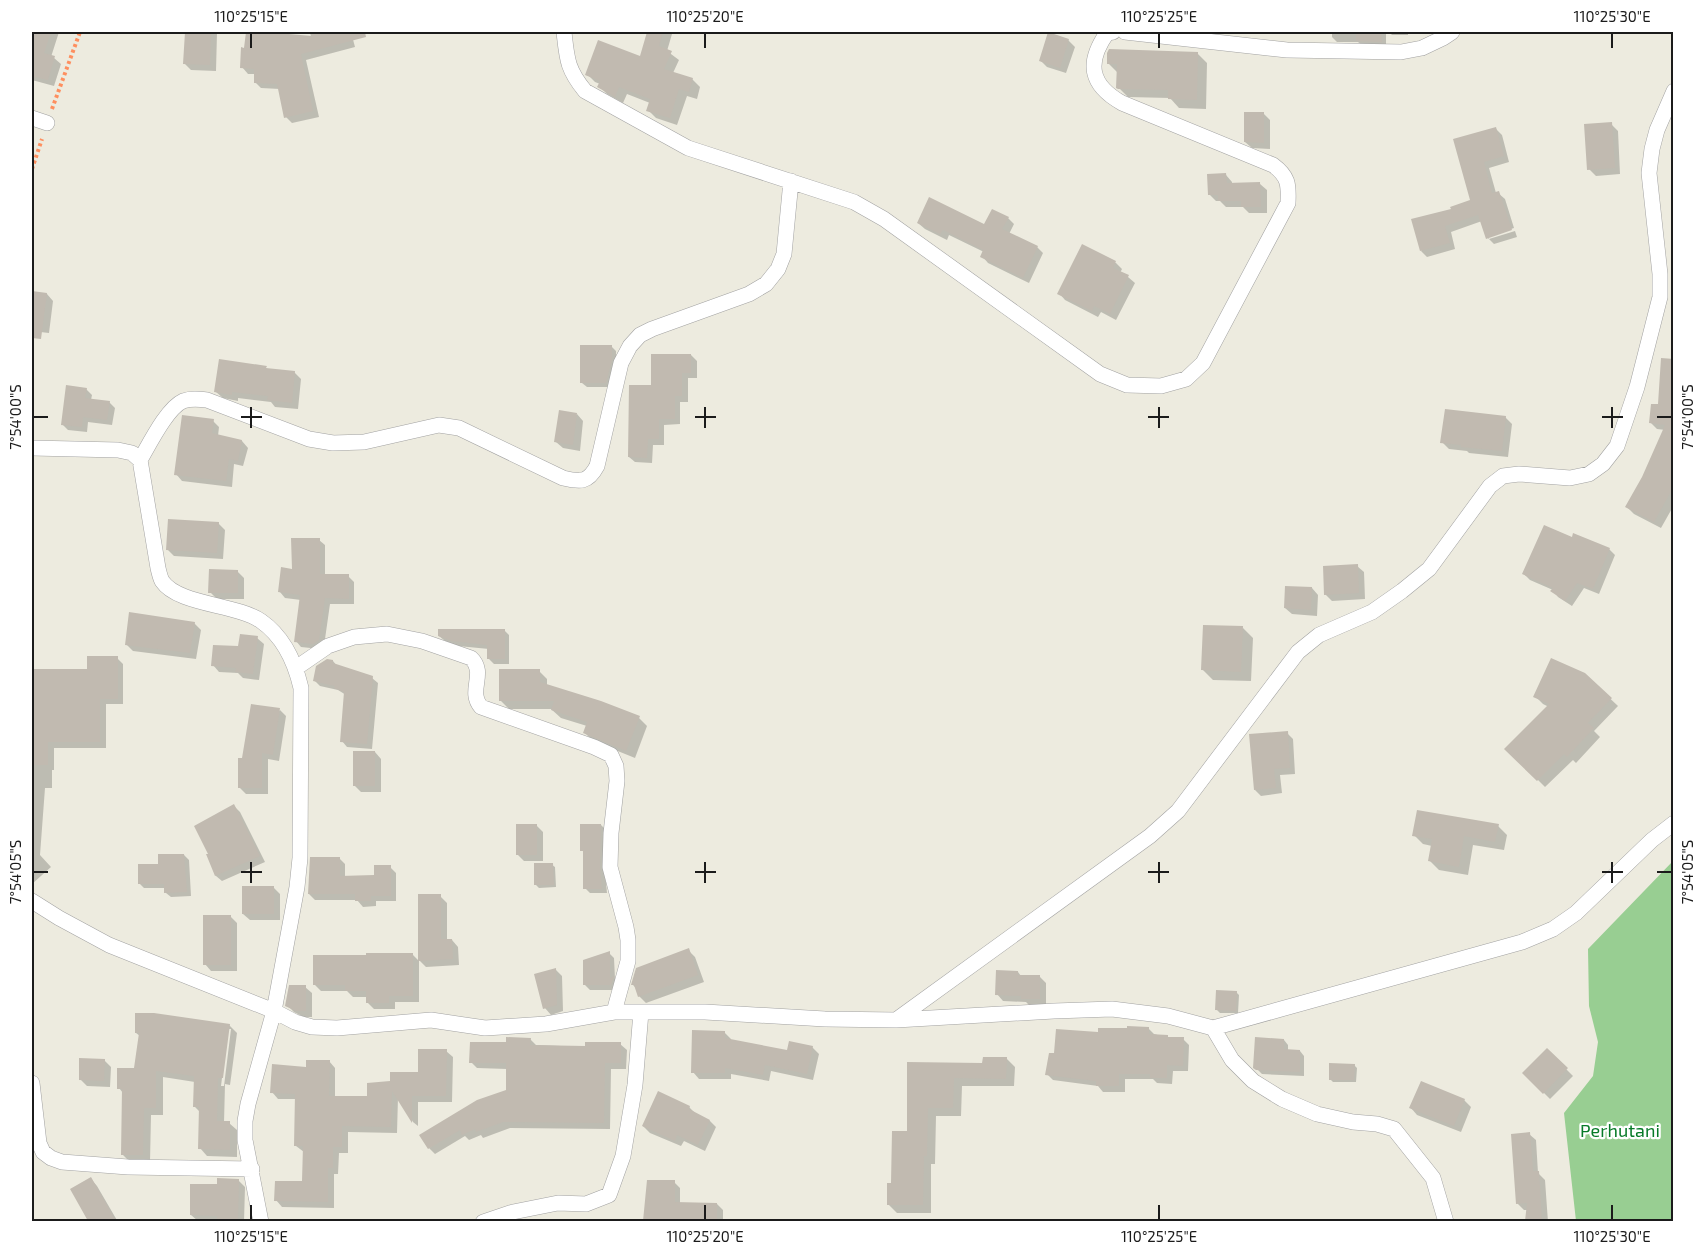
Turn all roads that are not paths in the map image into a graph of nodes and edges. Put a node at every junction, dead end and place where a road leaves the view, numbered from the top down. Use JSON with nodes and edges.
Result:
{"nodes":[{"id":1,"x":564,"y":32,"type":"edge"},
{"id":2,"x":1113,"y":32,"type":"edge"},
{"id":3,"x":1125,"y":32,"type":"edge"},
{"id":4,"x":1452,"y":32,"type":"edge"},
{"id":5,"x":1674,"y":91,"type":"edge"},
{"id":6,"x":32,"y":118,"type":"edge"},
{"id":7,"x":47,"y":123,"type":"road end"},
{"id":8,"x":790,"y":181,"type":"junction"},
{"id":9,"x":32,"y":448,"type":"edge"},
{"id":10,"x":140,"y":460,"type":"junction"},
{"id":11,"x":296,"y":668,"type":"junction"},
{"id":12,"x":1674,"y":823,"type":"edge"},
{"id":13,"x":32,"y":901,"type":"edge"},
{"id":14,"x":274,"y":1011,"type":"junction"},
{"id":15,"x":614,"y":1012,"type":"junction"},
{"id":16,"x":641,"y":1012,"type":"junction"},
{"id":17,"x":896,"y":1020,"type":"junction"},
{"id":18,"x":1213,"y":1028,"type":"junction"},
{"id":19,"x":32,"y":1083,"type":"edge"},
{"id":20,"x":252,"y":1169,"type":"junction"},
{"id":21,"x":261,"y":1221,"type":"edge"},
{"id":22,"x":483,"y":1221,"type":"edge"},
{"id":23,"x":1446,"y":1221,"type":"edge"}],
"edges":[{"from":1,"to":8,"type":"street"},
{"from":2,"to":8,"type":"street"},
{"from":3,"to":4,"type":"street"},
{"from":5,"to":17,"type":"street"},
{"from":6,"to":7,"type":"street"},
{"from":8,"to":10,"type":"street"},
{"from":9,"to":10,"type":"street"},
{"from":10,"to":11,"type":"street"},
{"from":11,"to":14,"type":"street"},
{"from":11,"to":15,"type":"street"},
{"from":12,"to":18,"type":"street"},
{"from":13,"to":14,"type":"street"},
{"from":14,"to":15,"type":"street"},
{"from":14,"to":20,"type":"street"},
{"from":15,"to":16,"type":"street"},
{"from":16,"to":17,"type":"street"},
{"from":16,"to":22,"type":"street"},
{"from":17,"to":18,"type":"street"},
{"from":18,"to":23,"type":"street"},
{"from":19,"to":20,"type":"street"},
{"from":20,"to":21,"type":"street"}]}
